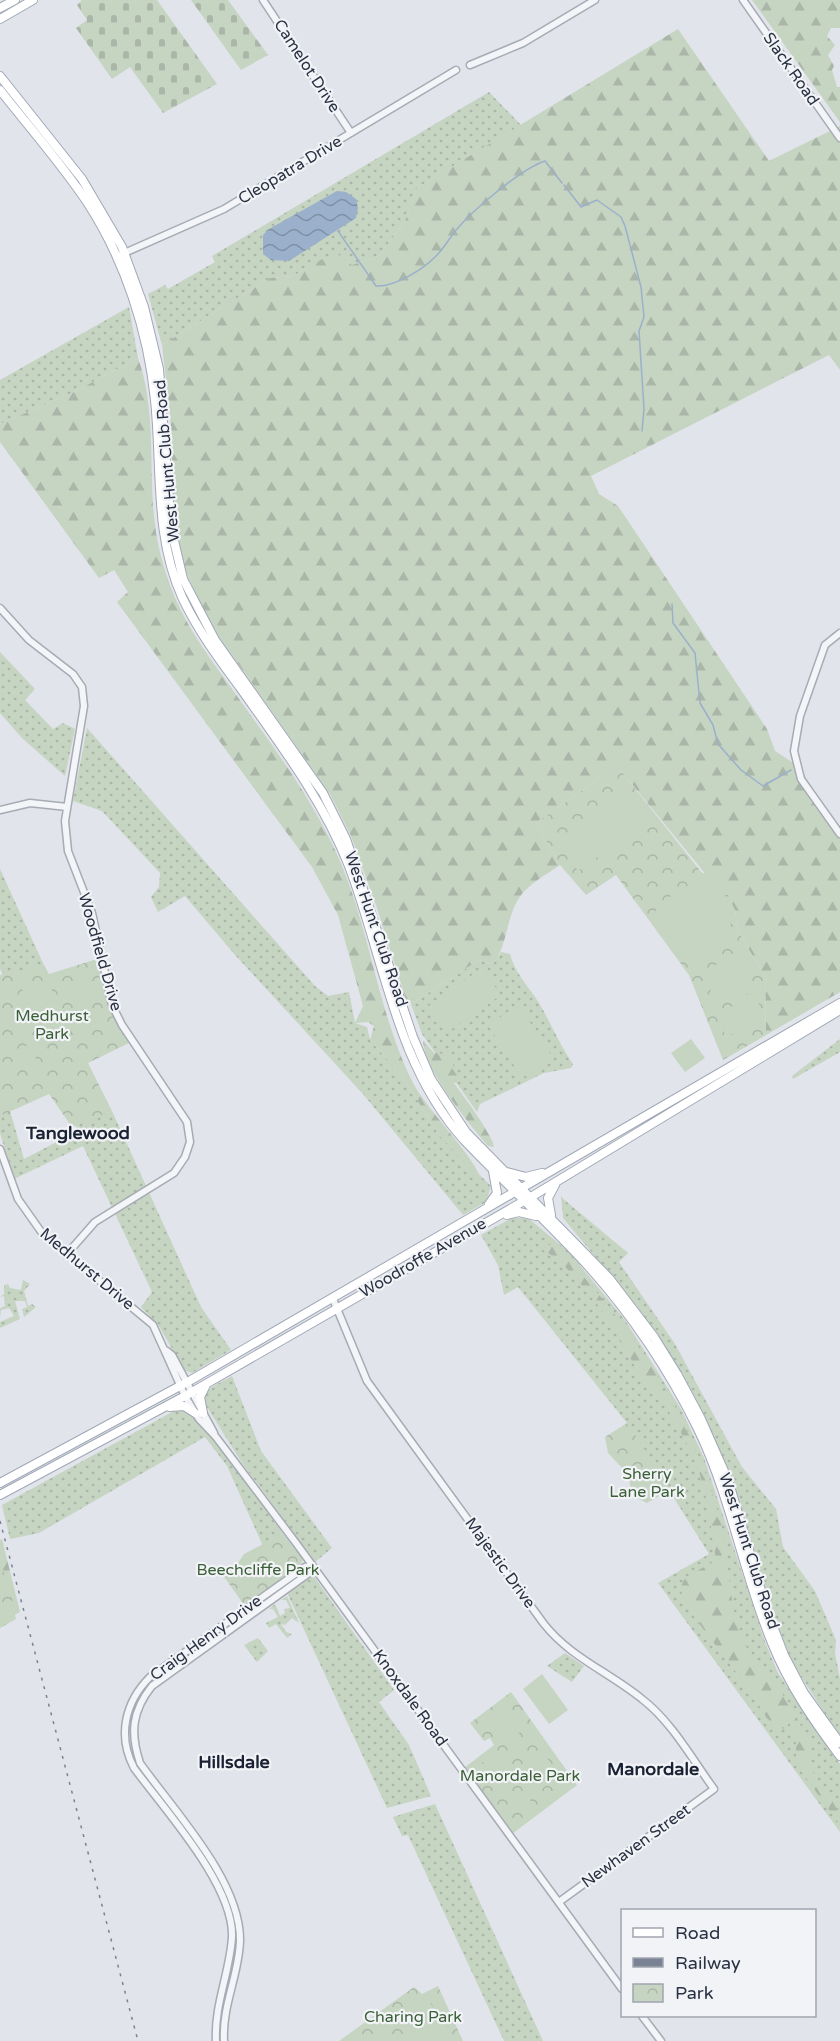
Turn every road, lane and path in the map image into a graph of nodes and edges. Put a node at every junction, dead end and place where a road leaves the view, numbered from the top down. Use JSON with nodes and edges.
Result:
{"nodes":[{"id":1,"x":15,"y":0,"type":"edge"},
{"id":2,"x":33,"y":0,"type":"edge"},
{"id":3,"x":263,"y":0,"type":"edge"},
{"id":4,"x":595,"y":0,"type":"edge"},
{"id":5,"x":742,"y":0,"type":"edge"},
{"id":6,"x":0,"y":8,"type":"edge"},
{"id":7,"x":0,"y":19,"type":"edge"},
{"id":8,"x":470,"y":64,"type":"dead end"},
{"id":9,"x":456,"y":70,"type":"dead end"},
{"id":10,"x":0,"y":76,"type":"edge"},
{"id":11,"x":0,"y":90,"type":"edge"},
{"id":12,"x":351,"y":133,"type":"junction"},
{"id":13,"x":47,"y":135,"type":"junction"},
{"id":14,"x":840,"y":138,"type":"edge"},
{"id":15,"x":39,"y":140,"type":"junction"},
{"id":16,"x":120,"y":255,"type":"junction"},
{"id":17,"x":0,"y":608,"type":"edge"},
{"id":18,"x":840,"y":633,"type":"edge"},
{"id":19,"x":67,"y":807,"type":"junction"},
{"id":20,"x":0,"y":810,"type":"edge"},
{"id":21,"x":840,"y":834,"type":"edge"},
{"id":22,"x":840,"y":1003,"type":"edge"},
{"id":23,"x":840,"y":1010,"type":"edge"},
{"id":24,"x":633,"y":1129,"type":"junction"},
{"id":25,"x":0,"y":1149,"type":"edge"},
{"id":26,"x":492,"y":1170,"type":"junction"},
{"id":27,"x":552,"y":1170,"type":"junction"},
{"id":28,"x":506,"y":1172,"type":"junction"},
{"id":29,"x":563,"y":1177,"type":"junction"},
{"id":30,"x":518,"y":1190,"type":"junction"},
{"id":31,"x":527,"y":1199,"type":"junction"},
{"id":32,"x":480,"y":1211,"type":"junction"},
{"id":33,"x":540,"y":1217,"type":"junction"},
{"id":34,"x":553,"y":1220,"type":"junction"},
{"id":35,"x":489,"y":1221,"type":"junction"},
{"id":36,"x":66,"y":1255,"type":"junction"},
{"id":37,"x":377,"y":1272,"type":"junction"},
{"id":38,"x":383,"y":1281,"type":"junction"},
{"id":39,"x":333,"y":1299,"type":"junction"},
{"id":40,"x":336,"y":1308,"type":"junction"},
{"id":41,"x":184,"y":1384,"type":"junction"},
{"id":42,"x":206,"y":1384,"type":"junction"},
{"id":43,"x":188,"y":1394,"type":"junction"},
{"id":44,"x":165,"y":1407,"type":"junction"},
{"id":45,"x":199,"y":1413,"type":"junction"},
{"id":46,"x":14,"y":1476,"type":"junction"},
{"id":47,"x":0,"y":1483,"type":"edge"},
{"id":48,"x":18,"y":1485,"type":"junction"},
{"id":49,"x":0,"y":1495,"type":"edge"},
{"id":50,"x":313,"y":1566,"type":"junction"},
{"id":51,"x":840,"y":1743,"type":"edge"},
{"id":52,"x":840,"y":1756,"type":"edge"},
{"id":53,"x":714,"y":1789,"type":"joint"},
{"id":54,"x":559,"y":1902,"type":"junction"},
{"id":55,"x":621,"y":1988,"type":"edge"},
{"id":56,"x":643,"y":2017,"type":"edge"},
{"id":57,"x":216,"y":2041,"type":"edge"},
{"id":58,"x":224,"y":2041,"type":"edge"},
{"id":59,"x":661,"y":2041,"type":"edge"}],
"edges":[{"from":1,"to":6,"type":"main road"},
{"from":2,"to":7,"type":"main road"},
{"from":3,"to":12,"type":"street","name":"Camelot Drive"},
{"from":4,"to":8,"type":"street"},
{"from":5,"to":14,"type":"street","name":"Slack Road"},
{"from":9,"to":12,"type":"street","name":"Cleopatra Drive"},
{"from":10,"to":13,"type":"main road","name":"West Hunt Club Road"},
{"from":11,"to":15,"type":"main road","name":"West Hunt Club Road"},
{"from":12,"to":16,"type":"street","name":"Cleopatra Drive"},
{"from":13,"to":15,"type":"main road"},
{"from":13,"to":16,"type":"main road","name":"West Hunt Club Road"},
{"from":15,"to":16,"type":"main road","name":"West Hunt Club Road"},
{"from":16,"to":26,"type":"main road","name":"West Hunt Club Road"},
{"from":16,"to":28,"type":"main road","name":"West Hunt Club Road"},
{"from":17,"to":19,"type":"street","name":"Woodfield Drive"},
{"from":18,"to":21,"type":"street"},
{"from":19,"to":20,"type":"street"},
{"from":19,"to":36,"type":"street","name":"Woodfield Drive"},
{"from":22,"to":24,"type":"main road","name":"Woodroffe Avenue"},
{"from":23,"to":24,"type":"main road","name":"Woodroffe Avenue"},
{"from":24,"to":27,"type":"main road","name":"Woodroffe Avenue"},
{"from":24,"to":29,"type":"main road","name":"Woodroffe Avenue"},
{"from":25,"to":36,"type":"street","name":"Medhurst Drive"},
{"from":26,"to":30,"type":"main road","name":"West Hunt Club Road"},
{"from":26,"to":32,"type":"main road"},
{"from":27,"to":28,"type":"main road"},
{"from":27,"to":30,"type":"main road","name":"Woodroffe Avenue"},
{"from":28,"to":30,"type":"main road","name":"West Hunt Club Road"},
{"from":29,"to":31,"type":"main road","name":"Woodroffe Avenue"},
{"from":29,"to":34,"type":"main road"},
{"from":30,"to":31,"type":"main road","name":"West Hunt Club Road"},
{"from":30,"to":32,"type":"main road","name":"Woodroffe Avenue"},
{"from":31,"to":33,"type":"main road","name":"West Hunt Club Road"},
{"from":31,"to":34,"type":"main road","name":"West Hunt Club Road"},
{"from":31,"to":35,"type":"main road","name":"Woodroffe Avenue"},
{"from":32,"to":37,"type":"main road","name":"Woodroffe Avenue"},
{"from":33,"to":35,"type":"main road"},
{"from":33,"to":52,"type":"main road","name":"West Hunt Club Road"},
{"from":34,"to":51,"type":"main road","name":"West Hunt Club Road"},
{"from":35,"to":38,"type":"main road","name":"Woodroffe Avenue"},
{"from":36,"to":41,"type":"street","name":"Medhurst Drive"},
{"from":37,"to":38,"type":"main road"},
{"from":37,"to":39,"type":"main road","name":"Woodroffe Avenue"},
{"from":38,"to":40,"type":"main road","name":"Woodroffe Avenue"},
{"from":39,"to":40,"type":"street","name":"Majestic Drive"},
{"from":39,"to":41,"type":"main road","name":"Woodroffe Avenue"},
{"from":40,"to":42,"type":"main road","name":"Woodroffe Avenue"},
{"from":40,"to":53,"type":"street","name":"Majestic Drive"},
{"from":41,"to":43,"type":"street","name":"Knoxdale Road"},
{"from":41,"to":46,"type":"main road","name":"Woodroffe Avenue"},
{"from":42,"to":43,"type":"main road","name":"Woodroffe Avenue"},
{"from":42,"to":45,"type":"main road"},
{"from":43,"to":44,"type":"main road","name":"Woodroffe Avenue"},
{"from":43,"to":45,"type":"street","name":"Knoxdale Road"},
{"from":44,"to":45,"type":"main road"},
{"from":44,"to":48,"type":"main road","name":"Woodroffe Avenue"},
{"from":45,"to":50,"type":"street","name":"Knoxdale Road"},
{"from":46,"to":47,"type":"main road","name":"Woodroffe Avenue"},
{"from":46,"to":48,"type":"main road"},
{"from":48,"to":49,"type":"main road","name":"Woodroffe Avenue"},
{"from":50,"to":54,"type":"street","name":"Knoxdale Road"},
{"from":50,"to":57,"type":"street","name":"Craig Henry Drive"},
{"from":50,"to":58,"type":"street","name":"Craig Henry Drive"},
{"from":53,"to":54,"type":"street","name":"Newhaven Street"},
{"from":54,"to":55,"type":"street","name":"Knoxdale Road"},
{"from":56,"to":59,"type":"street"}]}
